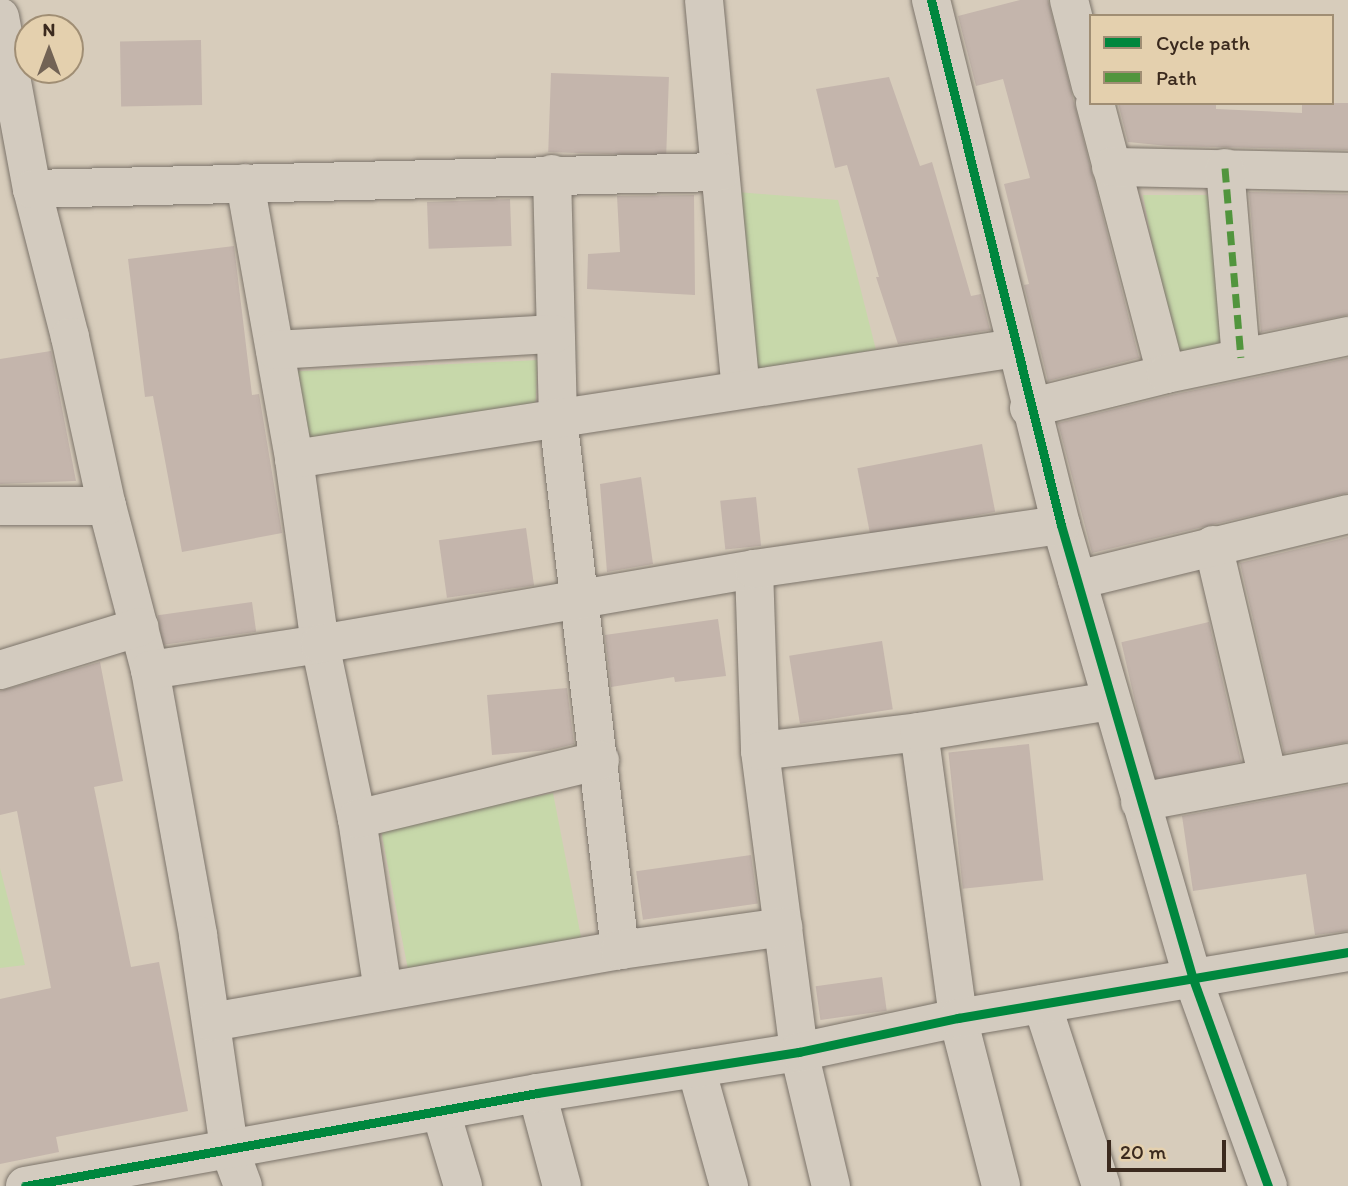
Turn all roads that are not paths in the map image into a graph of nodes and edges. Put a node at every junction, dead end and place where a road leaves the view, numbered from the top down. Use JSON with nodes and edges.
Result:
{"nodes":[{"id":1,"x":704,"y":0,"type":"edge"},
{"id":2,"x":931,"y":0,"type":"edge"},
{"id":3,"x":1069,"y":0,"type":"edge"},
{"id":4,"x":0,"y":17,"type":"edge"},
{"id":5,"x":1089,"y":78,"type":"edge"},
{"id":6,"x":1096,"y":105,"type":"edge"},
{"id":7,"x":1111,"y":167,"type":"junction"},
{"id":8,"x":1225,"y":168,"type":"junction"},
{"id":9,"x":720,"y":172,"type":"junction"},
{"id":10,"x":1348,"y":172,"type":"edge"},
{"id":11,"x":552,"y":174,"type":"junction"},
{"id":12,"x":245,"y":183,"type":"junction"},
{"id":13,"x":32,"y":189,"type":"junction"},
{"id":14,"x":555,"y":334,"type":"junction"},
{"id":15,"x":1348,"y":336,"type":"edge"},
{"id":16,"x":1015,"y":348,"type":"junction"},
{"id":17,"x":275,"y":350,"type":"junction"},
{"id":18,"x":1241,"y":357,"type":"junction"},
{"id":19,"x":1166,"y":374,"type":"junction"},
{"id":20,"x":741,"y":388,"type":"junction"},
{"id":21,"x":1030,"y":408,"type":"junction"},
{"id":22,"x":558,"y":417,"type":"junction"},
{"id":23,"x":295,"y":459,"type":"junction"},
{"id":24,"x":0,"y":506,"type":"edge"},
{"id":25,"x":107,"y":506,"type":"junction"},
{"id":26,"x":1348,"y":514,"type":"edge"},
{"id":27,"x":1060,"y":525,"type":"junction"},
{"id":28,"x":1213,"y":545,"type":"junction"},
{"id":29,"x":754,"y":569,"type":"junction"},
{"id":30,"x":1077,"y":579,"type":"junction"},
{"id":31,"x":580,"y":600,"type":"junction"},
{"id":32,"x":140,"y":627,"type":"junction"},
{"id":33,"x":320,"y":644,"type":"junction"},
{"id":34,"x":0,"y":670,"type":"edge"},
{"id":35,"x":150,"y":670,"type":"junction"},
{"id":36,"x":1111,"y":701,"type":"junction"},
{"id":37,"x":919,"y":732,"type":"junction"},
{"id":38,"x":760,"y":751,"type":"junction"},
{"id":39,"x":600,"y":760,"type":"junction"},
{"id":40,"x":1348,"y":763,"type":"edge"},
{"id":41,"x":1268,"y":778,"type":"junction"},
{"id":42,"x":1140,"y":802,"type":"junction"},
{"id":43,"x":357,"y":819,"type":"junction"},
{"id":44,"x":783,"y":928,"type":"junction"},
{"id":45,"x":620,"y":950,"type":"junction"},
{"id":46,"x":1348,"y":952,"type":"edge"},
{"id":47,"x":1194,"y":979,"type":"junction"},
{"id":48,"x":383,"y":990,"type":"junction"},
{"id":49,"x":1042,"y":1004,"type":"junction"},
{"id":50,"x":958,"y":1018,"type":"junction"},
{"id":51,"x":212,"y":1022,"type":"junction"},
{"id":52,"x":799,"y":1052,"type":"junction"},
{"id":53,"x":696,"y":1068,"type":"junction"},
{"id":54,"x":537,"y":1093,"type":"junction"},
{"id":55,"x":442,"y":1112,"type":"junction"},
{"id":56,"x":229,"y":1148,"type":"junction"},
{"id":57,"x":24,"y":1186,"type":"edge"},
{"id":58,"x":243,"y":1186,"type":"edge"},
{"id":59,"x":463,"y":1186,"type":"edge"},
{"id":60,"x":562,"y":1186,"type":"edge"},
{"id":61,"x":729,"y":1186,"type":"edge"},
{"id":62,"x":831,"y":1186,"type":"edge"},
{"id":63,"x":1001,"y":1186,"type":"edge"},
{"id":64,"x":1101,"y":1186,"type":"edge"},
{"id":65,"x":1268,"y":1186,"type":"edge"}],
"edges":[{"from":1,"to":9,"type":"street"},
{"from":2,"to":16,"type":"street"},
{"from":3,"to":5,"type":"street"},
{"from":4,"to":13,"type":"street"},
{"from":6,"to":7,"type":"street"},
{"from":7,"to":8,"type":"street"},
{"from":7,"to":19,"type":"street"},
{"from":8,"to":10,"type":"street"},
{"from":8,"to":18,"type":"street"},
{"from":9,"to":11,"type":"street"},
{"from":9,"to":20,"type":"street"},
{"from":11,"to":12,"type":"street"},
{"from":11,"to":14,"type":"street"},
{"from":12,"to":13,"type":"street"},
{"from":12,"to":17,"type":"street"},
{"from":13,"to":25,"type":"street"},
{"from":14,"to":17,"type":"street"},
{"from":14,"to":22,"type":"street"},
{"from":15,"to":18,"type":"street"},
{"from":16,"to":20,"type":"street"},
{"from":16,"to":21,"type":"street"},
{"from":17,"to":23,"type":"street"},
{"from":18,"to":19,"type":"street"},
{"from":19,"to":21,"type":"street"},
{"from":20,"to":22,"type":"street"},
{"from":21,"to":27,"type":"street"},
{"from":22,"to":23,"type":"street"},
{"from":22,"to":31,"type":"street"},
{"from":23,"to":33,"type":"street"},
{"from":24,"to":25,"type":"street"},
{"from":25,"to":32,"type":"street"},
{"from":26,"to":28,"type":"street"},
{"from":27,"to":29,"type":"street"},
{"from":27,"to":30,"type":"street"},
{"from":28,"to":30,"type":"street"},
{"from":28,"to":41,"type":"street"},
{"from":29,"to":31,"type":"street"},
{"from":29,"to":38,"type":"street"},
{"from":30,"to":36,"type":"street"},
{"from":31,"to":33,"type":"street"},
{"from":31,"to":39,"type":"street"},
{"from":32,"to":34,"type":"street"},
{"from":32,"to":35,"type":"street"},
{"from":33,"to":35,"type":"street"},
{"from":33,"to":43,"type":"street"},
{"from":35,"to":51,"type":"street"},
{"from":36,"to":37,"type":"street"},
{"from":36,"to":42,"type":"street"},
{"from":37,"to":38,"type":"street"},
{"from":37,"to":50,"type":"street"},
{"from":38,"to":44,"type":"street"},
{"from":39,"to":43,"type":"street"},
{"from":39,"to":45,"type":"street"},
{"from":40,"to":41,"type":"street"},
{"from":41,"to":42,"type":"street"},
{"from":42,"to":47,"type":"street"},
{"from":43,"to":48,"type":"street"},
{"from":44,"to":45,"type":"street"},
{"from":44,"to":52,"type":"street"},
{"from":45,"to":48,"type":"street"},
{"from":46,"to":47,"type":"street"},
{"from":47,"to":49,"type":"street"},
{"from":47,"to":65,"type":"street"},
{"from":48,"to":51,"type":"street"},
{"from":49,"to":50,"type":"street"},
{"from":49,"to":64,"type":"street"},
{"from":50,"to":52,"type":"street"},
{"from":50,"to":63,"type":"street"},
{"from":51,"to":56,"type":"street"},
{"from":52,"to":53,"type":"street"},
{"from":52,"to":62,"type":"street"},
{"from":53,"to":54,"type":"street"},
{"from":53,"to":61,"type":"street"},
{"from":54,"to":55,"type":"street"},
{"from":54,"to":60,"type":"street"},
{"from":55,"to":56,"type":"street"},
{"from":55,"to":59,"type":"street"},
{"from":56,"to":57,"type":"street"},
{"from":56,"to":58,"type":"street"}]}
